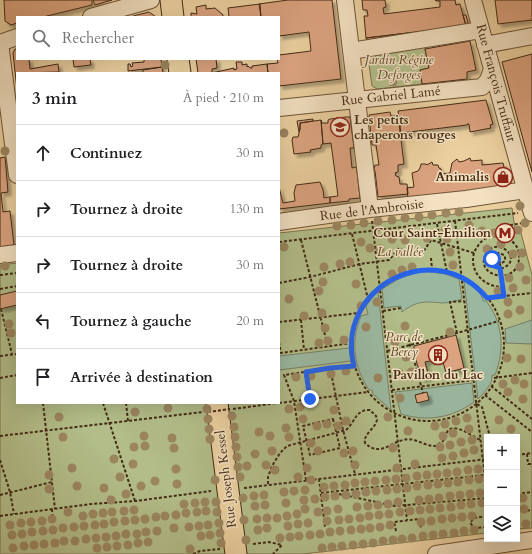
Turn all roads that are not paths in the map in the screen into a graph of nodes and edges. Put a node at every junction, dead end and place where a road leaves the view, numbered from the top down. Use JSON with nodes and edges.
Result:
{"nodes":[{"id":1,"x":151,"y":0,"type":"edge"},
{"id":2,"x":345,"y":0,"type":"edge"},
{"id":3,"x":473,"y":0,"type":"edge"},
{"id":4,"x":95,"y":16,"type":"edge"},
{"id":5,"x":481,"y":30,"type":"junction"},
{"id":6,"x":532,"y":36,"type":"edge"},
{"id":7,"x":16,"y":38,"type":"edge"},
{"id":8,"x":0,"y":43,"type":"edge"},
{"id":9,"x":485,"y":45,"type":"junction"},
{"id":10,"x":351,"y":51,"type":"junction"},
{"id":11,"x":178,"y":60,"type":"edge"},
{"id":12,"x":492,"y":69,"type":"junction"},
{"id":13,"x":180,"y":72,"type":"edge"},
{"id":14,"x":357,"y":100,"type":"junction"},
{"id":15,"x":280,"y":108,"type":"edge"},
{"id":16,"x":10,"y":137,"type":"edge"},
{"id":17,"x":16,"y":170,"type":"edge"},
{"id":18,"x":526,"y":190,"type":"junction"},
{"id":19,"x":370,"y":209,"type":"junction"},
{"id":20,"x":532,"y":212,"type":"edge"},
{"id":21,"x":280,"y":222,"type":"edge"},
{"id":22,"x":16,"y":253,"type":"edge"},
{"id":23,"x":0,"y":255,"type":"edge"},
{"id":24,"x":213,"y":407,"type":"edge"},
{"id":25,"x":532,"y":540,"type":"edge"},
{"id":26,"x":244,"y":549,"type":"edge"},
{"id":27,"x":436,"y":554,"type":"edge"}],
"edges":[{"from":1,"to":4,"type":"street"},
{"from":2,"to":10,"type":"street"},
{"from":3,"to":5,"type":"street","name":"Rue François Truffaut"},
{"from":5,"to":9,"type":"street","name":"Rue François Truffaut"},
{"from":5,"to":10,"type":"street"},
{"from":6,"to":9,"type":"street"},
{"from":7,"to":8,"type":"street"},
{"from":8,"to":16,"type":"street"},
{"from":9,"to":12,"type":"street","name":"Rue François Truffaut"},
{"from":10,"to":14,"type":"street"},
{"from":11,"to":13,"type":"main road"},
{"from":12,"to":14,"type":"street","name":"Rue Gabriel Lamé"},
{"from":12,"to":18,"type":"street","name":"Rue François Truffaut"},
{"from":14,"to":15,"type":"street","name":"Rue Gabriel Lamé"},
{"from":14,"to":19,"type":"street"},
{"from":16,"to":17,"type":"street"},
{"from":18,"to":19,"type":"street","name":"Rue de l'Ambroisie"},
{"from":18,"to":20,"type":"street","name":"Rue François Truffaut"},
{"from":19,"to":21,"type":"street","name":"Rue de l'Ambroisie"},
{"from":22,"to":23,"type":"street"},
{"from":24,"to":26,"type":"main road","name":"Rue Joseph Kessel"},
{"from":25,"to":27,"type":"street"}]}
